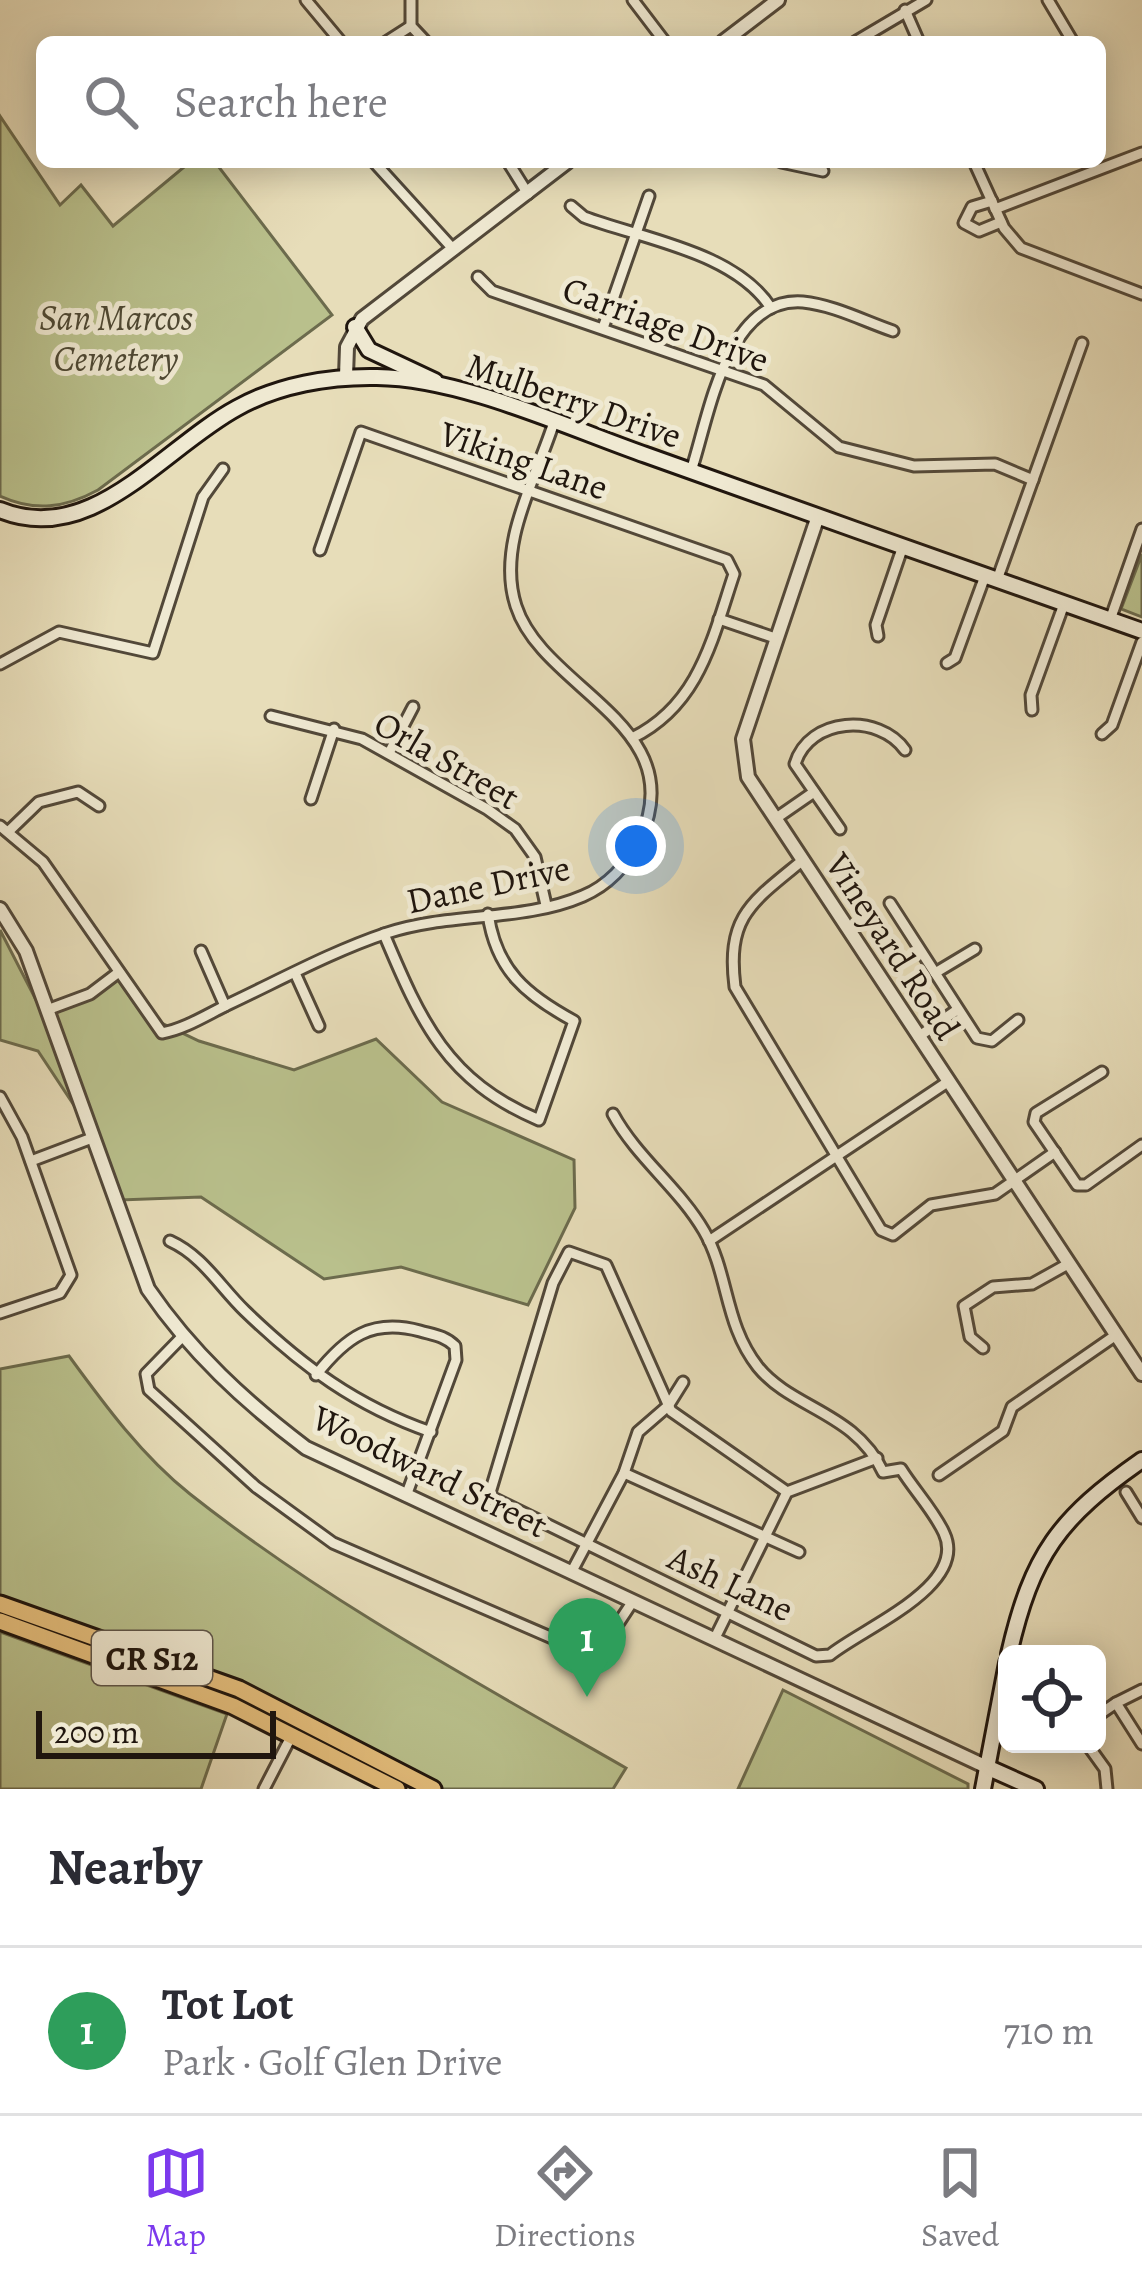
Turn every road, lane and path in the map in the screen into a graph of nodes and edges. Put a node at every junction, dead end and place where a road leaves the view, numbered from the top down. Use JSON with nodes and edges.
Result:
{"nodes":[{"id":1,"x":306,"y":0,"type":"edge"},
{"id":2,"x":411,"y":0,"type":"edge"},
{"id":3,"x":633,"y":0,"type":"edge"},
{"id":4,"x":778,"y":0,"type":"edge"},
{"id":5,"x":926,"y":0,"type":"edge"},
{"id":6,"x":1048,"y":0,"type":"edge"},
{"id":7,"x":904,"y":10,"type":"junction"},
{"id":8,"x":411,"y":26,"type":"junction"},
{"id":9,"x":336,"y":36,"type":"edge"},
{"id":10,"x":395,"y":36,"type":"edge"},
{"id":11,"x":420,"y":36,"type":"edge"},
{"id":12,"x":660,"y":36,"type":"edge"},
{"id":13,"x":731,"y":36,"type":"edge"},
{"id":14,"x":864,"y":36,"type":"edge"},
{"id":15,"x":916,"y":36,"type":"edge"},
{"id":16,"x":1069,"y":36,"type":"edge"},
{"id":17,"x":1142,"y":153,"type":"edge"},
{"id":18,"x":1106,"y":166,"type":"edge"},
{"id":19,"x":379,"y":168,"type":"edge"},
{"id":20,"x":512,"y":168,"type":"edge"},
{"id":21,"x":560,"y":168,"type":"edge"},
{"id":22,"x":813,"y":168,"type":"edge"},
{"id":23,"x":977,"y":168,"type":"edge"},
{"id":24,"x":1099,"y":168,"type":"edge"},
{"id":25,"x":823,"y":170,"type":"dead end"},
{"id":26,"x":528,"y":194,"type":"junction"},
{"id":27,"x":649,"y":196,"type":"dead end"},
{"id":28,"x":994,"y":205,"type":"junction"},
{"id":29,"x":572,"y":206,"type":"dead end"},
{"id":30,"x":1001,"y":222,"type":"junction"},
{"id":31,"x":635,"y":236,"type":"junction"},
{"id":32,"x":454,"y":250,"type":"junction"},
{"id":33,"x":478,"y":277,"type":"dead end"},
{"id":34,"x":1142,"y":294,"type":"edge"},
{"id":35,"x":771,"y":308,"type":"junction"},
{"id":36,"x":355,"y":327,"type":"junction"},
{"id":37,"x":603,"y":328,"type":"junction"},
{"id":38,"x":893,"y":331,"type":"dead end"},
{"id":39,"x":1082,"y":343,"type":"dead end"},
{"id":40,"x":725,"y":371,"type":"junction"},
{"id":41,"x":346,"y":376,"type":"junction"},
{"id":42,"x":444,"y":388,"type":"junction"},
{"id":43,"x":554,"y":422,"type":"junction"},
{"id":44,"x":223,"y":469,"type":"dead end"},
{"id":45,"x":691,"y":471,"type":"junction"},
{"id":46,"x":1034,"y":480,"type":"junction"},
{"id":47,"x":531,"y":490,"type":"junction"},
{"id":48,"x":0,"y":510,"type":"edge"},
{"id":49,"x":818,"y":516,"type":"junction"},
{"id":50,"x":1142,"y":529,"type":"edge"},
{"id":51,"x":903,"y":546,"type":"junction"},
{"id":52,"x":320,"y":550,"type":"dead end"},
{"id":53,"x":991,"y":578,"type":"junction"},
{"id":54,"x":1064,"y":604,"type":"junction"},
{"id":55,"x":719,"y":619,"type":"junction"},
{"id":56,"x":1110,"y":620,"type":"junction"},
{"id":57,"x":1142,"y":632,"type":"edge"},
{"id":58,"x":878,"y":636,"type":"dead end"},
{"id":59,"x":775,"y":638,"type":"junction"},
{"id":60,"x":1142,"y":642,"type":"edge"},
{"id":61,"x":947,"y":663,"type":"dead end"},
{"id":62,"x":0,"y":664,"type":"edge"},
{"id":63,"x":413,"y":707,"type":"dead end"},
{"id":64,"x":1032,"y":710,"type":"dead end"},
{"id":65,"x":271,"y":716,"type":"dead end"},
{"id":66,"x":334,"y":729,"type":"junction"},
{"id":67,"x":1102,"y":734,"type":"dead end"},
{"id":68,"x":632,"y":738,"type":"junction"},
{"id":69,"x":905,"y":750,"type":"dead end"},
{"id":70,"x":389,"y":753,"type":"junction"},
{"id":71,"x":814,"y":792,"type":"junction"},
{"id":72,"x":311,"y":800,"type":"dead end"},
{"id":73,"x":99,"y":806,"type":"dead end"},
{"id":74,"x":775,"y":819,"type":"junction"},
{"id":75,"x":4,"y":829,"type":"edge"},
{"id":76,"x":840,"y":829,"type":"dead end"},
{"id":77,"x":802,"y":860,"type":"junction"},
{"id":78,"x":890,"y":903,"type":"dead end"},
{"id":79,"x":546,"y":905,"type":"junction"},
{"id":80,"x":0,"y":909,"type":"edge"},
{"id":81,"x":488,"y":914,"type":"junction"},
{"id":82,"x":384,"y":934,"type":"junction"},
{"id":83,"x":974,"y":950,"type":"dead end"},
{"id":84,"x":201,"y":951,"type":"dead end"},
{"id":85,"x":119,"y":972,"type":"junction"},
{"id":86,"x":295,"y":973,"type":"junction"},
{"id":87,"x":935,"y":973,"type":"junction"},
{"id":88,"x":225,"y":1006,"type":"junction"},
{"id":89,"x":47,"y":1010,"type":"junction"},
{"id":90,"x":957,"y":1010,"type":"junction"},
{"id":91,"x":1018,"y":1020,"type":"dead end"},
{"id":92,"x":319,"y":1026,"type":"dead end"},
{"id":93,"x":918,"y":1037,"type":"junction"},
{"id":94,"x":1102,"y":1072,"type":"dead end"},
{"id":95,"x":946,"y":1083,"type":"junction"},
{"id":96,"x":0,"y":1097,"type":"edge"},
{"id":97,"x":613,"y":1114,"type":"dead end"},
{"id":98,"x":92,"y":1138,"type":"junction"},
{"id":99,"x":1142,"y":1145,"type":"edge"},
{"id":100,"x":1055,"y":1152,"type":"junction"},
{"id":101,"x":838,"y":1155,"type":"junction"},
{"id":102,"x":31,"y":1161,"type":"junction"},
{"id":103,"x":1012,"y":1182,"type":"junction"},
{"id":104,"x":170,"y":1241,"type":"dead end"},
{"id":105,"x":709,"y":1241,"type":"junction"},
{"id":106,"x":1068,"y":1264,"type":"junction"},
{"id":107,"x":0,"y":1313,"type":"edge"},
{"id":108,"x":1116,"y":1335,"type":"junction"},
{"id":109,"x":181,"y":1338,"type":"junction"},
{"id":110,"x":983,"y":1348,"type":"dead end"},
{"id":111,"x":1142,"y":1374,"type":"edge"},
{"id":112,"x":316,"y":1375,"type":"junction"},
{"id":113,"x":683,"y":1382,"type":"dead end"},
{"id":114,"x":668,"y":1406,"type":"junction"},
{"id":115,"x":431,"y":1432,"type":"junction"},
{"id":116,"x":877,"y":1458,"type":"junction"},
{"id":117,"x":1142,"y":1460,"type":"edge"},
{"id":118,"x":624,"y":1473,"type":"junction"},
{"id":119,"x":939,"y":1475,"type":"dead end"},
{"id":120,"x":787,"y":1492,"type":"junction"},
{"id":121,"x":1126,"y":1492,"type":"dead end"},
{"id":122,"x":406,"y":1496,"type":"junction"},
{"id":123,"x":1142,"y":1518,"type":"edge"},
{"id":124,"x":764,"y":1535,"type":"junction"},
{"id":125,"x":585,"y":1546,"type":"junction"},
{"id":126,"x":799,"y":1552,"type":"dead end"},
{"id":127,"x":571,"y":1573,"type":"junction"},
{"id":128,"x":633,"y":1601,"type":"junction"},
{"id":129,"x":0,"y":1604,"type":"edge"},
{"id":130,"x":729,"y":1611,"type":"junction"},
{"id":131,"x":0,"y":1621,"type":"edge"},
{"id":132,"x":714,"y":1640,"type":"junction"},
{"id":133,"x":1011,"y":1645,"type":"edge"},
{"id":134,"x":1142,"y":1690,"type":"edge"},
{"id":135,"x":1116,"y":1703,"type":"junction"},
{"id":136,"x":1106,"y":1710,"type":"edge"},
{"id":137,"x":998,"y":1722,"type":"edge"},
{"id":138,"x":296,"y":1727,"type":"junction"},
{"id":139,"x":1142,"y":1744,"type":"edge"},
{"id":140,"x":1093,"y":1753,"type":"edge"},
{"id":141,"x":991,"y":1768,"type":"junction"},
{"id":142,"x":264,"y":1789,"type":"edge"},
{"id":143,"x":397,"y":1789,"type":"edge"},
{"id":144,"x":434,"y":1789,"type":"edge"},
{"id":145,"x":983,"y":1789,"type":"edge"},
{"id":146,"x":994,"y":1789,"type":"edge"},
{"id":147,"x":1036,"y":1789,"type":"edge"},
{"id":148,"x":1107,"y":1789,"type":"edge"}],
"edges":[{"from":1,"to":9,"type":"street"},
{"from":2,"to":8,"type":"street"},
{"from":3,"to":12,"type":"street"},
{"from":4,"to":13,"type":"street"},
{"from":5,"to":7,"type":"street"},
{"from":6,"to":16,"type":"street"},
{"from":7,"to":14,"type":"street"},
{"from":7,"to":15,"type":"street"},
{"from":8,"to":10,"type":"street"},
{"from":8,"to":11,"type":"street"},
{"from":17,"to":18,"type":"street"},
{"from":19,"to":32,"type":"street"},
{"from":20,"to":26,"type":"street"},
{"from":21,"to":26,"type":"street"},
{"from":22,"to":25,"type":"street"},
{"from":23,"to":28,"type":"street"},
{"from":24,"to":28,"type":"street"},
{"from":26,"to":32,"type":"street"},
{"from":27,"to":31,"type":"street"},
{"from":28,"to":30,"type":"street"},
{"from":28,"to":30,"type":"street"},
{"from":29,"to":31,"type":"street"},
{"from":30,"to":34,"type":"street"},
{"from":31,"to":35,"type":"street"},
{"from":31,"to":37,"type":"street"},
{"from":32,"to":36,"type":"street"},
{"from":33,"to":37,"type":"street","name":"Carriage Drive"},
{"from":35,"to":38,"type":"street"},
{"from":35,"to":40,"type":"street"},
{"from":36,"to":41,"type":"street"},
{"from":36,"to":42,"type":"main road"},
{"from":37,"to":40,"type":"street","name":"Carriage Drive"},
{"from":39,"to":46,"type":"street"},
{"from":40,"to":45,"type":"street"},
{"from":40,"to":46,"type":"street","name":"Carriage Drive"},
{"from":41,"to":42,"type":"main road","name":"Mulberry Drive"},
{"from":41,"to":48,"type":"main road","name":"Mulberry Drive"},
{"from":42,"to":43,"type":"main road","name":"Mulberry Drive"},
{"from":43,"to":45,"type":"main road","name":"Mulberry Drive"},
{"from":43,"to":47,"type":"street","name":"Dane Drive"},
{"from":44,"to":62,"type":"street"},
{"from":45,"to":49,"type":"main road","name":"Mulberry Drive"},
{"from":46,"to":53,"type":"street"},
{"from":47,"to":52,"type":"street","name":"Viking Lane"},
{"from":47,"to":55,"type":"street","name":"Viking Lane"},
{"from":47,"to":68,"type":"street","name":"Dane Drive"},
{"from":49,"to":51,"type":"main road","name":"Mulberry Drive"},
{"from":49,"to":59,"type":"street","name":"Vineyard Road"},
{"from":50,"to":56,"type":"street"},
{"from":51,"to":53,"type":"main road","name":"Mulberry Drive"},
{"from":51,"to":58,"type":"street"},
{"from":53,"to":54,"type":"main road","name":"Mulberry Drive"},
{"from":53,"to":61,"type":"street"},
{"from":54,"to":56,"type":"main road","name":"Mulberry Drive"},
{"from":54,"to":64,"type":"street"},
{"from":55,"to":59,"type":"street"},
{"from":55,"to":68,"type":"street"},
{"from":56,"to":57,"type":"main road","name":"Mulberry Drive"},
{"from":59,"to":74,"type":"street","name":"Vineyard Road"},
{"from":60,"to":67,"type":"street"},
{"from":63,"to":70,"type":"street"},
{"from":65,"to":66,"type":"street","name":"Orla Street"},
{"from":66,"to":70,"type":"street","name":"Orla Street"},
{"from":66,"to":72,"type":"street"},
{"from":68,"to":79,"type":"street","name":"Dane Drive"},
{"from":69,"to":71,"type":"street"},
{"from":70,"to":79,"type":"street","name":"Orla Street"},
{"from":71,"to":74,"type":"street"},
{"from":71,"to":76,"type":"street"},
{"from":73,"to":75,"type":"street"},
{"from":74,"to":77,"type":"street","name":"Vineyard Road"},
{"from":75,"to":85,"type":"street"},
{"from":77,"to":93,"type":"street","name":"Vineyard Road"},
{"from":77,"to":101,"type":"street"},
{"from":78,"to":87,"type":"street"},
{"from":79,"to":81,"type":"street","name":"Dane Drive"},
{"from":80,"to":89,"type":"street","name":"Woodward Street"},
{"from":81,"to":82,"type":"street","name":"Dane Drive"},
{"from":81,"to":82,"type":"street"},
{"from":82,"to":86,"type":"street","name":"Dane Drive"},
{"from":83,"to":87,"type":"street"},
{"from":84,"to":88,"type":"street"},
{"from":85,"to":88,"type":"street","name":"Dane Drive"},
{"from":85,"to":89,"type":"street"},
{"from":86,"to":88,"type":"street","name":"Dane Drive"},
{"from":86,"to":92,"type":"street"},
{"from":87,"to":90,"type":"street"},
{"from":89,"to":98,"type":"street","name":"Woodward Street"},
{"from":90,"to":91,"type":"street"},
{"from":90,"to":93,"type":"street"},
{"from":93,"to":95,"type":"street","name":"Vineyard Road"},
{"from":94,"to":100,"type":"street"},
{"from":95,"to":101,"type":"street"},
{"from":95,"to":103,"type":"street","name":"Vineyard Road"},
{"from":96,"to":102,"type":"street"},
{"from":97,"to":105,"type":"street"},
{"from":98,"to":102,"type":"street"},
{"from":98,"to":109,"type":"street","name":"Woodward Street"},
{"from":99,"to":100,"type":"street"},
{"from":100,"to":103,"type":"street"},
{"from":101,"to":103,"type":"street"},
{"from":101,"to":105,"type":"street"},
{"from":102,"to":107,"type":"street"},
{"from":103,"to":106,"type":"street","name":"Vineyard Road"},
{"from":104,"to":112,"type":"street"},
{"from":105,"to":116,"type":"street"},
{"from":106,"to":108,"type":"street","name":"Vineyard Road"},
{"from":106,"to":110,"type":"street"},
{"from":108,"to":111,"type":"street","name":"Vineyard Road"},
{"from":108,"to":119,"type":"street"},
{"from":109,"to":122,"type":"street","name":"Woodward Street"},
{"from":109,"to":128,"type":"street"},
{"from":112,"to":115,"type":"street"},
{"from":112,"to":115,"type":"street"},
{"from":113,"to":114,"type":"street"},
{"from":114,"to":118,"type":"street"},
{"from":114,"to":120,"type":"street"},
{"from":114,"to":125,"type":"street","name":"Ash Lane"},
{"from":115,"to":122,"type":"street"},
{"from":116,"to":120,"type":"street"},
{"from":116,"to":130,"type":"street","name":"Ash Lane"},
{"from":117,"to":133,"type":"main road"},
{"from":118,"to":124,"type":"street"},
{"from":118,"to":125,"type":"street"},
{"from":120,"to":124,"type":"street"},
{"from":121,"to":123,"type":"street"},
{"from":122,"to":127,"type":"street","name":"Woodward Street"},
{"from":124,"to":126,"type":"street"},
{"from":124,"to":130,"type":"street"},
{"from":125,"to":127,"type":"street"},
{"from":125,"to":130,"type":"street","name":"Ash Lane"},
{"from":127,"to":128,"type":"street","name":"Woodward Street"},
{"from":128,"to":132,"type":"street","name":"Woodward Street"},
{"from":129,"to":138,"type":"main road","number":"CR S12"},
{"from":130,"to":132,"type":"street"},
{"from":131,"to":138,"type":"main road","number":"CR S12"},
{"from":132,"to":141,"type":"street","name":"Woodward Street"},
{"from":134,"to":135,"type":"street"},
{"from":135,"to":136,"type":"street"},
{"from":135,"to":139,"type":"street"},
{"from":137,"to":141,"type":"main road"},
{"from":138,"to":142,"type":"street"},
{"from":138,"to":143,"type":"main road","number":"CR S12"},
{"from":138,"to":144,"type":"main road","number":"CR S12"},
{"from":140,"to":148,"type":"street"},
{"from":141,"to":145,"type":"main road"},
{"from":141,"to":146,"type":"main road"},
{"from":141,"to":147,"type":"main road","name":"Woodward Street"}]}
